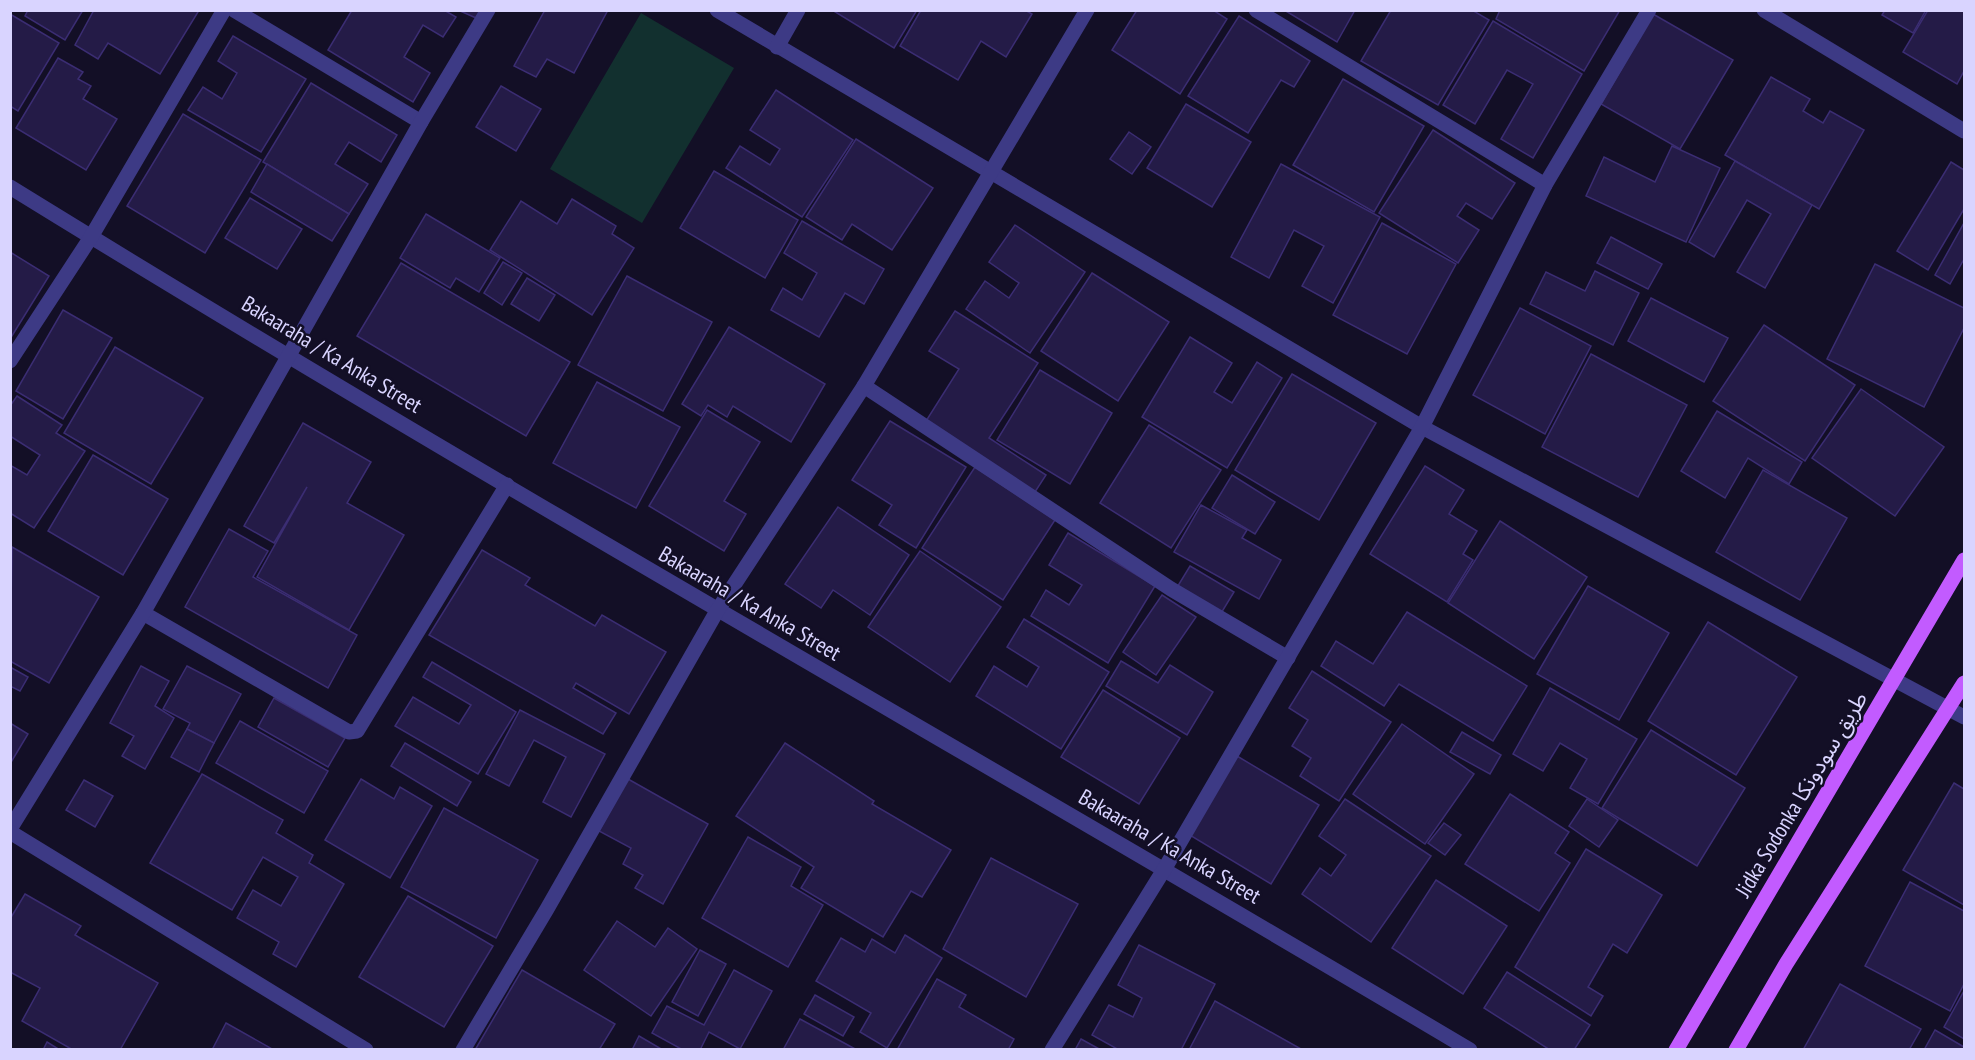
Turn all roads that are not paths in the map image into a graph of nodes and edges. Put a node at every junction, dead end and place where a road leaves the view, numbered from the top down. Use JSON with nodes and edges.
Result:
{"nodes":[{"id":1,"x":224,"y":10,"type":"edge"},
{"id":2,"x":234,"y":10,"type":"edge"},
{"id":3,"x":488,"y":10,"type":"edge"},
{"id":4,"x":717,"y":10,"type":"edge"},
{"id":5,"x":798,"y":10,"type":"edge"},
{"id":6,"x":1087,"y":10,"type":"edge"},
{"id":7,"x":1256,"y":10,"type":"edge"},
{"id":8,"x":1648,"y":10,"type":"edge"},
{"id":9,"x":1764,"y":10,"type":"edge"},
{"id":10,"x":777,"y":46,"type":"junction"},
{"id":11,"x":421,"y":122,"type":"junction"},
{"id":12,"x":1965,"y":130,"type":"edge"},
{"id":13,"x":992,"y":171,"type":"junction"},
{"id":14,"x":1545,"y":185,"type":"junction"},
{"id":15,"x":10,"y":188,"type":"edge"},
{"id":16,"x":91,"y":237,"type":"junction"},
{"id":17,"x":291,"y":356,"type":"junction"},
{"id":18,"x":10,"y":361,"type":"edge"},
{"id":19,"x":864,"y":386,"type":"junction"},
{"id":20,"x":1422,"y":427,"type":"junction"},
{"id":21,"x":507,"y":485,"type":"junction"},
{"id":22,"x":1965,"y":560,"type":"edge"},
{"id":23,"x":717,"y":611,"type":"junction"},
{"id":24,"x":143,"y":614,"type":"junction"},
{"id":25,"x":1288,"y":658,"type":"junction"},
{"id":26,"x":1896,"y":678,"type":"junction"},
{"id":27,"x":1965,"y":683,"type":"edge"},
{"id":28,"x":1950,"y":707,"type":"junction"},
{"id":29,"x":1965,"y":717,"type":"edge"},
{"id":30,"x":10,"y":831,"type":"edge"},
{"id":31,"x":1165,"y":868,"type":"junction"},
{"id":32,"x":366,"y":1050,"type":"edge"},
{"id":33,"x":462,"y":1050,"type":"edge"},
{"id":34,"x":1052,"y":1050,"type":"edge"},
{"id":35,"x":1470,"y":1050,"type":"edge"},
{"id":36,"x":1676,"y":1050,"type":"edge"},
{"id":37,"x":1736,"y":1050,"type":"edge"}],
"edges":[{"from":1,"to":16,"type":"street"},
{"from":2,"to":11,"type":"street"},
{"from":3,"to":11,"type":"street"},
{"from":4,"to":10,"type":"street"},
{"from":5,"to":10,"type":"street"},
{"from":6,"to":13,"type":"street"},
{"from":7,"to":14,"type":"street"},
{"from":8,"to":14,"type":"street"},
{"from":9,"to":12,"type":"street"},
{"from":10,"to":13,"type":"street"},
{"from":11,"to":17,"type":"street"},
{"from":13,"to":19,"type":"street"},
{"from":13,"to":20,"type":"street"},
{"from":14,"to":20,"type":"street"},
{"from":15,"to":16,"type":"street","name":"Bakaaraha / Ka Anka Street"},
{"from":16,"to":17,"type":"street","name":"Bakaaraha / Ka Anka Street"},
{"from":16,"to":18,"type":"street"},
{"from":17,"to":21,"type":"street","name":"Bakaaraha / Ka Anka Street"},
{"from":17,"to":24,"type":"street"},
{"from":19,"to":23,"type":"street"},
{"from":19,"to":25,"type":"street"},
{"from":20,"to":25,"type":"street"},
{"from":20,"to":26,"type":"street"},
{"from":21,"to":23,"type":"street","name":"Bakaaraha / Ka Anka Street"},
{"from":21,"to":24,"type":"street"},
{"from":22,"to":26,"type":"main road","name":"Jidka Sodonka طريق سودونكا"},
{"from":23,"to":31,"type":"street","name":"Bakaaraha / Ka Anka Street"},
{"from":23,"to":33,"type":"street"},
{"from":24,"to":30,"type":"street"},
{"from":25,"to":31,"type":"street"},
{"from":26,"to":28,"type":"street"},
{"from":26,"to":36,"type":"main road","name":"Jidka Sodonka طريق سودونكا"},
{"from":27,"to":28,"type":"main road"},
{"from":28,"to":29,"type":"street"},
{"from":28,"to":37,"type":"main road"},
{"from":30,"to":32,"type":"street"},
{"from":31,"to":34,"type":"street"},
{"from":31,"to":35,"type":"street","name":"Bakaaraha / Ka Anka Street"}]}
